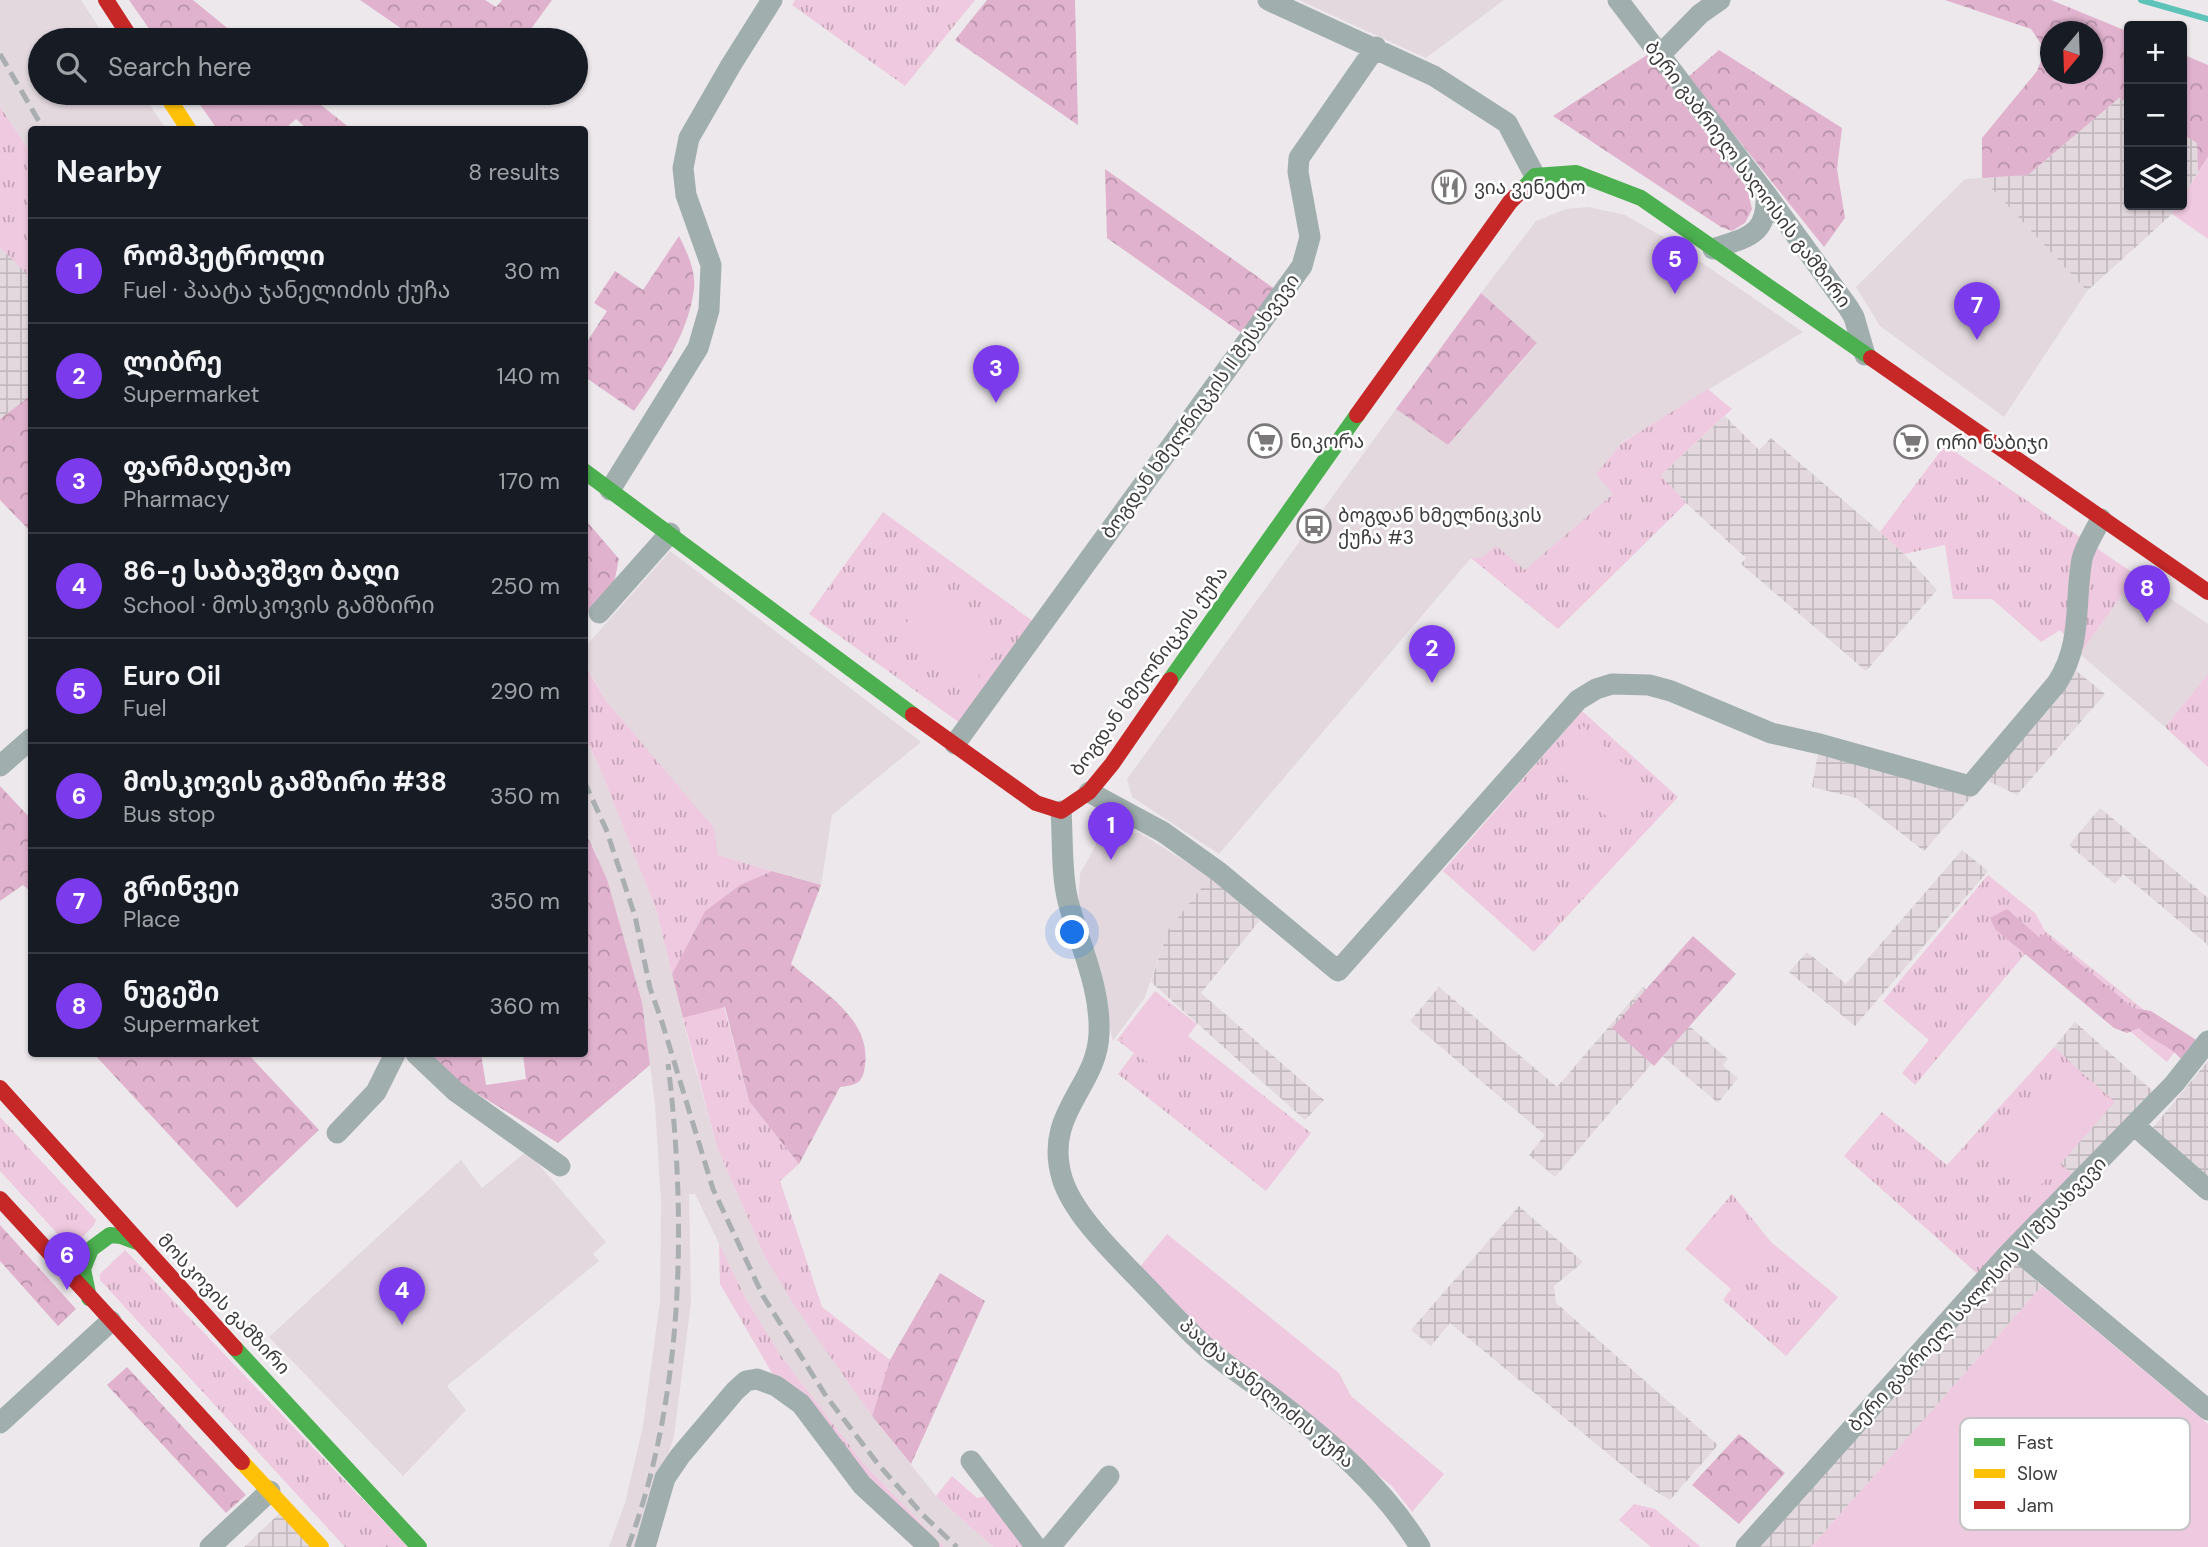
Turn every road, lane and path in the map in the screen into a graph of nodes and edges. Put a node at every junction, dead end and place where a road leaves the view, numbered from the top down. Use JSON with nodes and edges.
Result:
{"nodes":[{"id":1,"x":106,"y":0,"type":"edge"},
{"id":2,"x":772,"y":0,"type":"edge"},
{"id":3,"x":1268,"y":0,"type":"edge"},
{"id":4,"x":1618,"y":0,"type":"edge"},
{"id":5,"x":1720,"y":0,"type":"edge"},
{"id":6,"x":124,"y":28,"type":"edge"},
{"id":7,"x":1376,"y":47,"type":"junction"},
{"id":8,"x":1660,"y":55,"type":"junction"},
{"id":9,"x":173,"y":105,"type":"edge"},
{"id":10,"x":187,"y":126,"type":"edge"},
{"id":11,"x":1535,"y":176,"type":"junction"},
{"id":12,"x":1766,"y":194,"type":"junction"},
{"id":13,"x":1713,"y":249,"type":"junction"},
{"id":14,"x":1865,"y":355,"type":"junction"},
{"id":15,"x":588,"y":474,"type":"edge"},
{"id":16,"x":610,"y":489,"type":"junction"},
{"id":17,"x":2101,"y":519,"type":"junction"},
{"id":18,"x":670,"y":533,"type":"junction"},
{"id":19,"x":2208,"y":592,"type":"edge"},
{"id":20,"x":599,"y":614,"type":"dead end"},
{"id":21,"x":28,"y":741,"type":"edge"},
{"id":22,"x":955,"y":744,"type":"junction"},
{"id":23,"x":0,"y":766,"type":"edge"},
{"id":24,"x":1089,"y":792,"type":"junction"},
{"id":25,"x":1061,"y":811,"type":"junction"},
{"id":26,"x":2208,"y":1041,"type":"edge"},
{"id":27,"x":394,"y":1057,"type":"edge"},
{"id":28,"x":419,"y":1057,"type":"edge"},
{"id":29,"x":0,"y":1088,"type":"edge"},
{"id":30,"x":2134,"y":1125,"type":"junction"},
{"id":31,"x":337,"y":1133,"type":"dead end"},
{"id":32,"x":560,"y":1166,"type":"dead end"},
{"id":33,"x":2208,"y":1190,"type":"edge"},
{"id":34,"x":0,"y":1199,"type":"edge"},
{"id":35,"x":137,"y":1242,"type":"junction"},
{"id":36,"x":2014,"y":1248,"type":"junction"},
{"id":37,"x":89,"y":1298,"type":"junction"},
{"id":38,"x":111,"y":1321,"type":"junction"},
{"id":39,"x":2208,"y":1410,"type":"edge"},
{"id":40,"x":0,"y":1423,"type":"edge"},
{"id":41,"x":971,"y":1461,"type":"dead end"},
{"id":42,"x":1109,"y":1476,"type":"dead end"},
{"id":43,"x":270,"y":1491,"type":"junction"},
{"id":44,"x":211,"y":1547,"type":"edge"},
{"id":45,"x":321,"y":1547,"type":"edge"},
{"id":46,"x":419,"y":1547,"type":"edge"},
{"id":47,"x":645,"y":1547,"type":"edge"},
{"id":48,"x":929,"y":1547,"type":"edge"},
{"id":49,"x":1036,"y":1547,"type":"edge"},
{"id":50,"x":1050,"y":1547,"type":"edge"},
{"id":51,"x":1420,"y":1547,"type":"edge"},
{"id":52,"x":1746,"y":1547,"type":"edge"}],
"edges":[{"from":1,"to":6,"type":"main road"},
{"from":2,"to":16,"type":"street"},
{"from":3,"to":7,"type":"street"},
{"from":4,"to":8,"type":"street","name":"ბერი გაბრიელ სალოსის გამზირი"},
{"from":5,"to":8,"type":"street"},
{"from":7,"to":11,"type":"street"},
{"from":7,"to":22,"type":"street","name":"ბოგდან ხმელნიცკის II შესახვევი"},
{"from":8,"to":12,"type":"street","name":"ბერი გაბრიელ სალოსის გამზირი"},
{"from":9,"to":10,"type":"main road"},
{"from":11,"to":13,"type":"main road","name":"ბერი გაბრიელ სალოსის გამზირი"},
{"from":11,"to":24,"type":"main road","name":"ბოგდან ხმელნიცკის ქუჩა"},
{"from":12,"to":13,"type":"street"},
{"from":12,"to":14,"type":"street","name":"ბერი გაბრიელ სალოსის გამზირი"},
{"from":13,"to":14,"type":"main road","name":"ბერი გაბრიელ სალოსის გამზირი"},
{"from":14,"to":17,"type":"main road","name":"ბერი გაბრიელ სალოსის გამზირი"},
{"from":15,"to":16,"type":"main road"},
{"from":16,"to":18,"type":"main road"},
{"from":17,"to":19,"type":"main road","name":"ბერი გაბრიელ სალოსის გამზირი"},
{"from":17,"to":24,"type":"street"},
{"from":18,"to":20,"type":"street"},
{"from":18,"to":22,"type":"main road"},
{"from":21,"to":23,"type":"street"},
{"from":22,"to":25,"type":"main road"},
{"from":24,"to":25,"type":"main road","name":"ბოგდან ხმელნიცკის ქუჩა"},
{"from":25,"to":51,"type":"street","name":"პაატა ჯანელიძის ქუჩა"},
{"from":26,"to":30,"type":"street","name":"ბერი გაბრიელ სალოსის VI შესახვევი"},
{"from":27,"to":31,"type":"street"},
{"from":28,"to":32,"type":"street"},
{"from":29,"to":35,"type":"main road","name":"მოსკოვის გამზირი"},
{"from":30,"to":33,"type":"street"},
{"from":30,"to":36,"type":"street","name":"ბერი გაბრიელ სალოსის VI შესახვევი"},
{"from":34,"to":37,"type":"main road"},
{"from":35,"to":37,"type":"main road"},
{"from":35,"to":46,"type":"main road","name":"მოსკოვის გამზირი"},
{"from":36,"to":39,"type":"street"},
{"from":36,"to":52,"type":"street","name":"ბერი გაბრიელ სალოსის VI შესახვევი"},
{"from":37,"to":38,"type":"main road"},
{"from":38,"to":40,"type":"street"},
{"from":38,"to":43,"type":"main road"},
{"from":41,"to":49,"type":"street"},
{"from":42,"to":50,"type":"street"},
{"from":43,"to":44,"type":"street"},
{"from":43,"to":45,"type":"main road"},
{"from":47,"to":48,"type":"street"}]}
